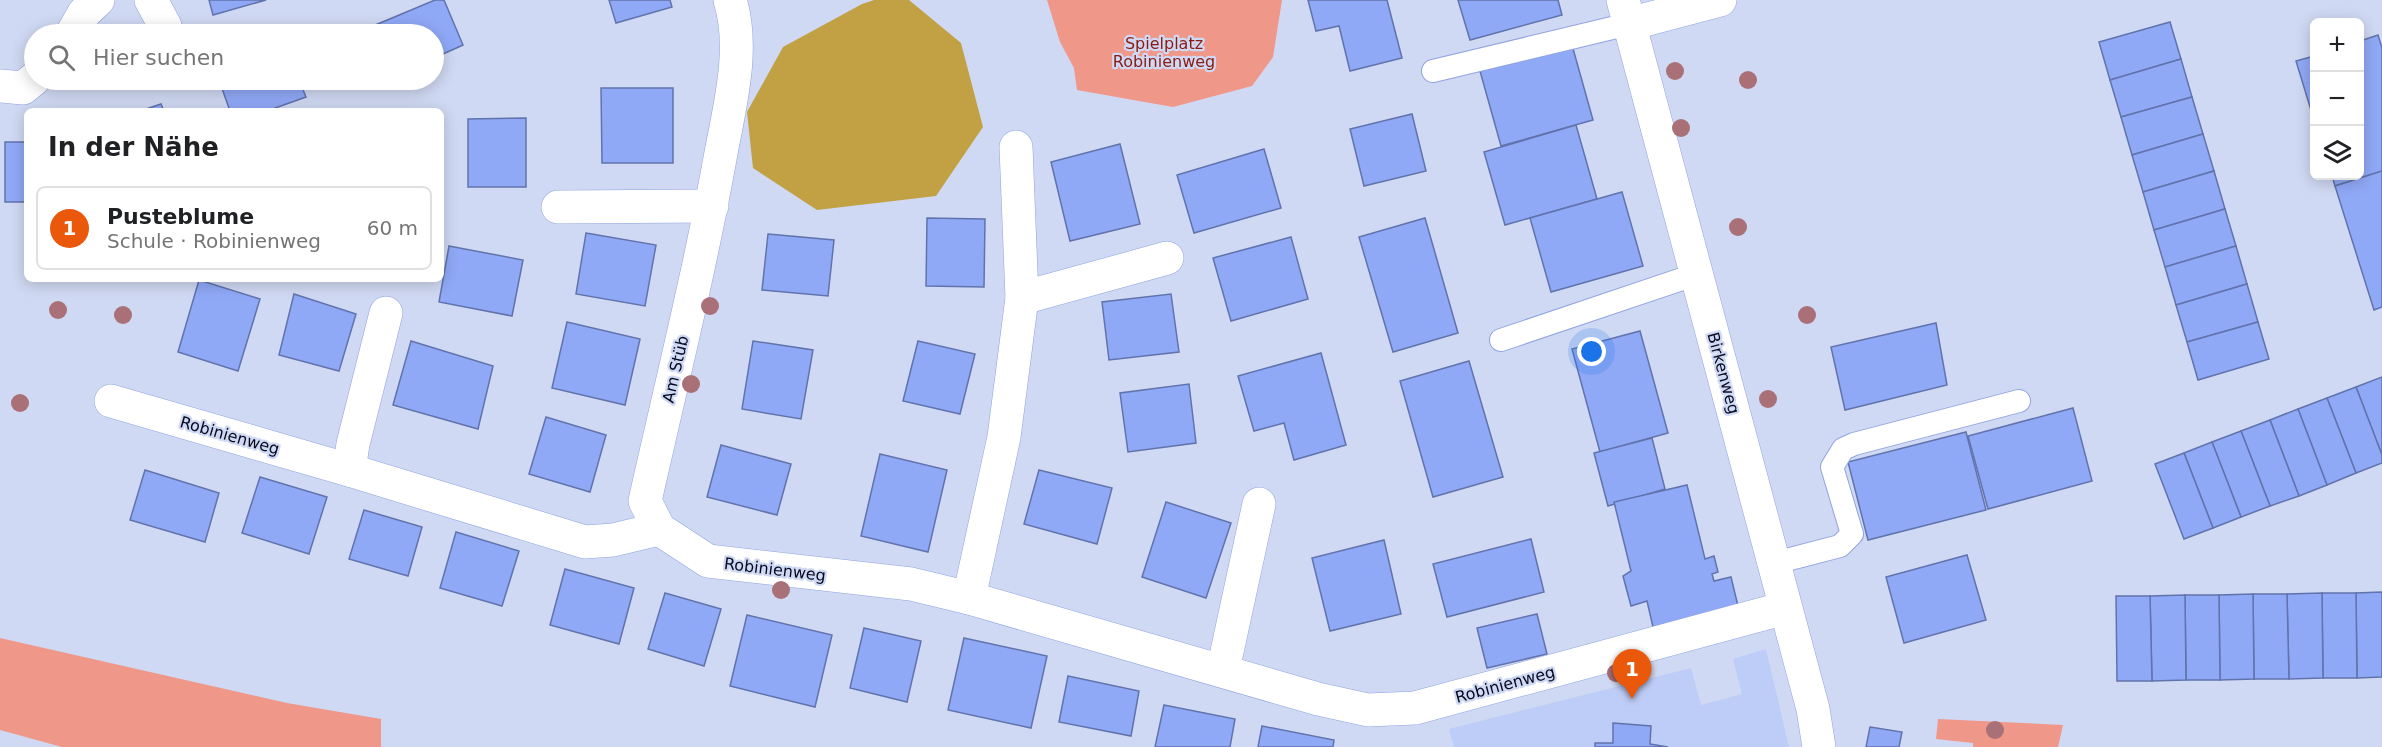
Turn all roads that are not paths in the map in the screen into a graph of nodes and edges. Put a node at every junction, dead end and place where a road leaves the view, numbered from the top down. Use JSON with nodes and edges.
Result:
{"nodes":[{"id":1,"x":98,"y":0,"type":"edge"},
{"id":2,"x":151,"y":0,"type":"edge"},
{"id":3,"x":730,"y":0,"type":"edge"},
{"id":4,"x":1720,"y":0,"type":"edge"},
{"id":5,"x":1626,"y":12,"type":"edge"},
{"id":6,"x":78,"y":24,"type":"edge"},
{"id":7,"x":164,"y":24,"type":"edge"},
{"id":8,"x":1433,"y":70,"type":"dead end"},
{"id":9,"x":1016,"y":147,"type":"dead end"},
{"id":10,"x":558,"y":207,"type":"dead end"},
{"id":11,"x":712,"y":207,"type":"junction"},
{"id":12,"x":1167,"y":258,"type":"dead end"},
{"id":13,"x":1697,"y":274,"type":"junction"},
{"id":14,"x":1022,"y":297,"type":"junction"},
{"id":15,"x":386,"y":313,"type":"dead end"},
{"id":16,"x":1501,"y":340,"type":"dead end"},
{"id":17,"x":111,"y":401,"type":"dead end"},
{"id":18,"x":2019,"y":401,"type":"dead end"},
{"id":19,"x":349,"y":470,"type":"junction"},
{"id":20,"x":1259,"y":504,"type":"dead end"},
{"id":21,"x":659,"y":529,"type":"junction"},
{"id":22,"x":1775,"y":563,"type":"junction"},
{"id":23,"x":969,"y":598,"type":"junction"},
{"id":24,"x":1785,"y":608,"type":"junction"},
{"id":25,"x":1223,"y":670,"type":"junction"},
{"id":26,"x":1819,"y":747,"type":"edge"}],
"edges":[{"from":1,"to":6,"type":"street"},
{"from":2,"to":7,"type":"street"},
{"from":3,"to":11,"type":"street","name":"Am Stüb"},
{"from":4,"to":5,"type":"street"},
{"from":5,"to":8,"type":"lane"},
{"from":5,"to":13,"type":"street","name":"Birkenweg"},
{"from":9,"to":14,"type":"street"},
{"from":10,"to":11,"type":"street"},
{"from":11,"to":21,"type":"street","name":"Am Stüb"},
{"from":12,"to":14,"type":"street"},
{"from":13,"to":16,"type":"lane"},
{"from":13,"to":22,"type":"street","name":"Birkenweg"},
{"from":14,"to":23,"type":"street"},
{"from":15,"to":19,"type":"street"},
{"from":17,"to":19,"type":"street","name":"Robinienweg"},
{"from":18,"to":22,"type":"lane"},
{"from":19,"to":21,"type":"street","name":"Robinienweg"},
{"from":20,"to":25,"type":"street"},
{"from":21,"to":23,"type":"street","name":"Robinienweg"},
{"from":22,"to":24,"type":"street","name":"Birkenweg"},
{"from":23,"to":25,"type":"street","name":"Robinienweg"},
{"from":24,"to":25,"type":"street","name":"Robinienweg"},
{"from":24,"to":26,"type":"street","name":"Birkenweg"}]}
